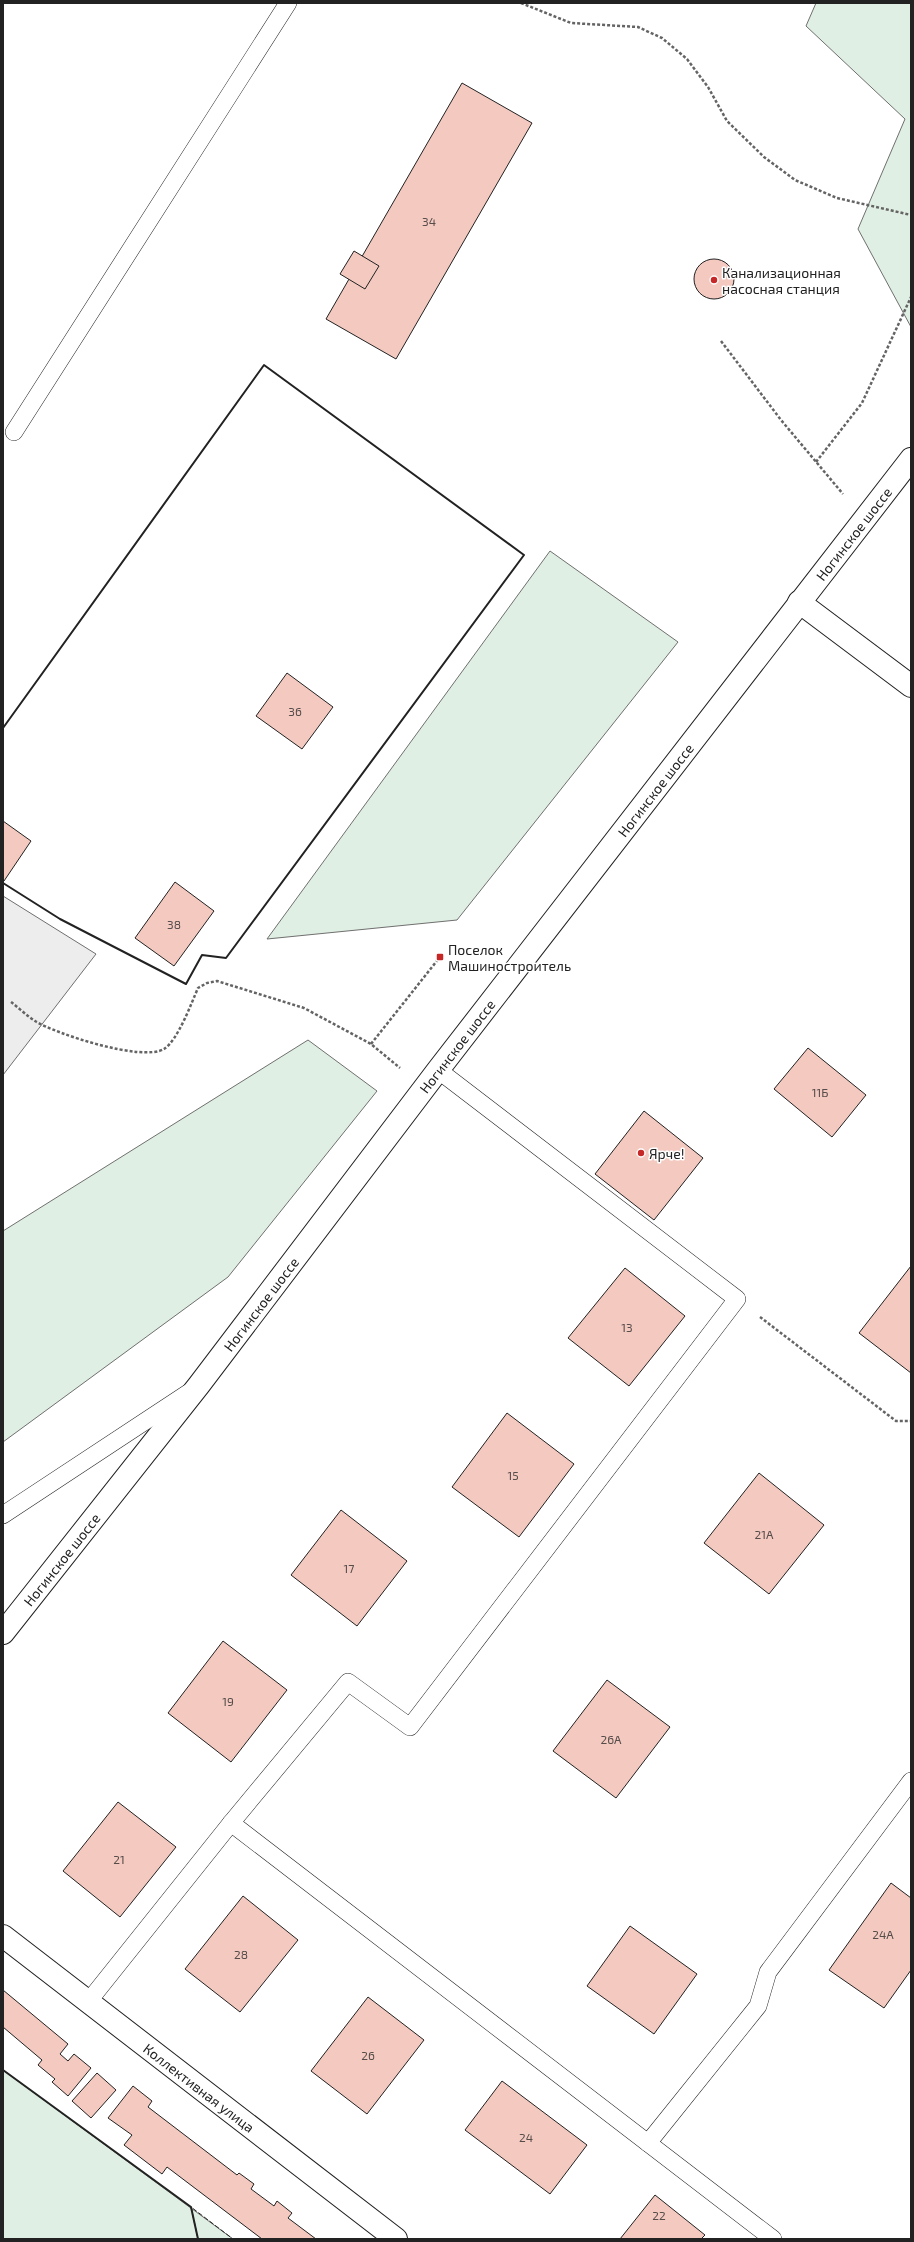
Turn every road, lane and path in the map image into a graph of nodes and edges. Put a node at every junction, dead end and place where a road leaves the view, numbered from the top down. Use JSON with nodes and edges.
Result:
{"nodes":[{"id":1,"x":288,"y":3,"type":"edge"},
{"id":2,"x":521,"y":3,"type":"edge"},
{"id":3,"x":911,"y":215,"type":"edge"},
{"id":4,"x":911,"y":297,"type":"edge"},
{"id":5,"x":721,"y":341,"type":"dead end"},
{"id":6,"x":14,"y":432,"type":"dead end"},
{"id":7,"x":911,"y":458,"type":"edge"},
{"id":8,"x":816,"y":462,"type":"junction"},
{"id":9,"x":864,"y":519,"type":"junction"},
{"id":10,"x":798,"y":602,"type":"junction"},
{"id":11,"x":911,"y":686,"type":"edge"},
{"id":12,"x":440,"y":958,"type":"dead end"},
{"id":13,"x":11,"y":1002,"type":"dead end"},
{"id":14,"x":371,"y":1044,"type":"junction"},
{"id":15,"x":438,"y":1070,"type":"junction"},
{"id":16,"x":424,"y":1087,"type":"junction"},
{"id":17,"x":737,"y":1299,"type":"junction"},
{"id":18,"x":199,"y":1385,"type":"junction"},
{"id":19,"x":911,"y":1421,"type":"edge"},
{"id":20,"x":3,"y":1515,"type":"edge"},
{"id":21,"x":3,"y":1633,"type":"edge"},
{"id":22,"x":911,"y":1781,"type":"edge"},
{"id":23,"x":231,"y":1823,"type":"junction"},
{"id":24,"x":3,"y":1936,"type":"edge"},
{"id":25,"x":88,"y":2002,"type":"junction"},
{"id":26,"x":648,"y":2144,"type":"junction"},
{"id":27,"x":396,"y":2239,"type":"edge"},
{"id":28,"x":773,"y":2239,"type":"edge"}],
"edges":[{"from":1,"to":6,"type":"lane"},
{"from":2,"to":3,"type":"path"},
{"from":4,"to":8,"type":"path"},
{"from":5,"to":8,"type":"path"},
{"from":7,"to":9,"type":"main road","name":"Ногинское шоссе"},
{"from":8,"to":9,"type":"path"},
{"from":9,"to":10,"type":"main road","name":"Ногинское шоссе"},
{"from":10,"to":11,"type":"main road"},
{"from":10,"to":15,"type":"main road","name":"Ногинское шоссе"},
{"from":12,"to":14,"type":"path"},
{"from":13,"to":14,"type":"path"},
{"from":14,"to":16,"type":"path"},
{"from":15,"to":16,"type":"main road","name":"Ногинское шоссе"},
{"from":15,"to":17,"type":"lane"},
{"from":16,"to":18,"type":"main road","name":"Ногинское шоссе"},
{"from":17,"to":19,"type":"path"},
{"from":17,"to":23,"type":"lane"},
{"from":18,"to":20,"type":"lane"},
{"from":18,"to":21,"type":"main road","name":"Ногинское шоссе"},
{"from":22,"to":26,"type":"lane"},
{"from":23,"to":25,"type":"lane"},
{"from":23,"to":26,"type":"lane"},
{"from":24,"to":25,"type":"main road","name":"Коллективная улица"},
{"from":25,"to":27,"type":"main road","name":"Коллективная улица"},
{"from":26,"to":28,"type":"lane"}]}
